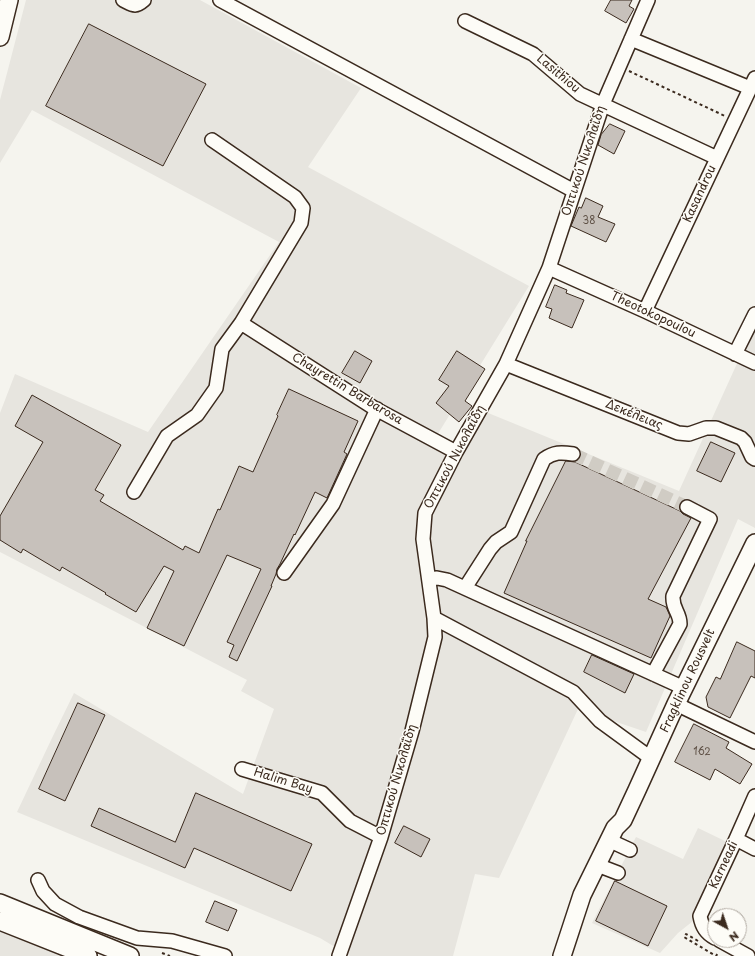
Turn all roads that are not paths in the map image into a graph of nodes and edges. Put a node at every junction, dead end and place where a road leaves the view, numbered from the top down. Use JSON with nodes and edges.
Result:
{"nodes":[{"id":1,"x":9,"y":0,"type":"edge"},
{"id":2,"x":122,"y":0,"type":"edge"},
{"id":3,"x":144,"y":0,"type":"edge"},
{"id":4,"x":220,"y":0,"type":"edge"},
{"id":5,"x":648,"y":0,"type":"edge"},
{"id":6,"x":464,"y":21,"type":"dead end"},
{"id":7,"x":0,"y":37,"type":"edge"},
{"id":8,"x":631,"y":39,"type":"junction"},
{"id":9,"x":752,"y":83,"type":"edge"},
{"id":10,"x":602,"y":104,"type":"junction"},
{"id":11,"x":212,"y":140,"type":"dead end"},
{"id":12,"x":717,"y":158,"type":"junction"},
{"id":13,"x":574,"y":191,"type":"junction"},
{"id":14,"x":549,"y":268,"type":"junction"},
{"id":15,"x":645,"y":310,"type":"junction"},
{"id":16,"x":755,"y":314,"type":"edge"},
{"id":17,"x":241,"y":323,"type":"junction"},
{"id":18,"x":736,"y":354,"type":"junction"},
{"id":19,"x":755,"y":363,"type":"edge"},
{"id":20,"x":506,"y":364,"type":"junction"},
{"id":21,"x":377,"y":409,"type":"junction"},
{"id":22,"x":456,"y":452,"type":"junction"},
{"id":23,"x":573,"y":454,"type":"tunnel mouth"},
{"id":24,"x":755,"y":459,"type":"edge"},
{"id":25,"x":134,"y":492,"type":"dead end"},
{"id":26,"x":688,"y":507,"type":"tunnel mouth"},
{"id":27,"x":755,"y":543,"type":"edge"},
{"id":28,"x":284,"y":573,"type":"dead end"},
{"id":29,"x":429,"y":579,"type":"junction"},
{"id":30,"x":465,"y":588,"type":"junction"},
{"id":31,"x":434,"y":618,"type":"junction"},
{"id":32,"x":653,"y":674,"type":"junction"},
{"id":33,"x":684,"y":688,"type":"junction"},
{"id":34,"x":676,"y":704,"type":"junction"},
{"id":35,"x":755,"y":742,"type":"edge"},
{"id":36,"x":652,"y":758,"type":"junction"},
{"id":37,"x":242,"y":769,"type":"dead end"},
{"id":38,"x":755,"y":796,"type":"edge"},
{"id":39,"x":623,"y":820,"type":"junction"},
{"id":40,"x":381,"y":837,"type":"junction"},
{"id":41,"x":736,"y":839,"type":"junction"},
{"id":42,"x":755,"y":849,"type":"edge"},
{"id":43,"x":38,"y":880,"type":"dead end"},
{"id":44,"x":0,"y":903,"type":"edge"},
{"id":45,"x":0,"y":921,"type":"edge"},
{"id":46,"x":707,"y":932,"type":"edge"},
{"id":47,"x":731,"y":948,"type":"edge"},
{"id":48,"x":88,"y":956,"type":"edge"},
{"id":49,"x":130,"y":956,"type":"edge"},
{"id":50,"x":225,"y":956,"type":"edge"},
{"id":51,"x":339,"y":956,"type":"edge"},
{"id":52,"x":562,"y":956,"type":"edge"},
{"id":53,"x":573,"y":956,"type":"edge"},
{"id":54,"x":748,"y":956,"type":"edge"}],
"edges":[{"from":1,"to":7,"type":"main road"},
{"from":2,"to":3,"type":"street"},
{"from":4,"to":13,"type":"street"},
{"from":5,"to":8,"type":"street","name":"Οπτικού Νικολαΐδη"},
{"from":6,"to":10,"type":"street","name":"Lasithiou"},
{"from":8,"to":9,"type":"street"},
{"from":8,"to":10,"type":"street","name":"Οπτικού Νικολαΐδη"},
{"from":9,"to":12,"type":"street","name":"Kasandrou"},
{"from":10,"to":12,"type":"street","name":"Lasithiou"},
{"from":10,"to":13,"type":"street","name":"Οπτικού Νικολαΐδη"},
{"from":11,"to":17,"type":"street"},
{"from":12,"to":15,"type":"street","name":"Kasandrou"},
{"from":13,"to":14,"type":"street","name":"Οπτικού Νικολαΐδη"},
{"from":14,"to":15,"type":"street","name":"Theotokopoulou"},
{"from":14,"to":20,"type":"street","name":"Οπτικού Νικολαΐδη"},
{"from":15,"to":18,"type":"street","name":"Theotokopoulou"},
{"from":16,"to":18,"type":"street"},
{"from":17,"to":21,"type":"street","name":"Chayrettin Barbarosa"},
{"from":17,"to":25,"type":"street"},
{"from":18,"to":19,"type":"street","name":"Theotokopoulou"},
{"from":20,"to":22,"type":"street","name":"Οπτικού Νικολαΐδη"},
{"from":20,"to":24,"type":"street","name":"Δεκέλειας"},
{"from":21,"to":22,"type":"street","name":"Chayrettin Barbarosa"},
{"from":21,"to":28,"type":"street"},
{"from":22,"to":29,"type":"street","name":"Οπτικού Νικολαΐδη"},
{"from":23,"to":30,"type":"street"},
{"from":26,"to":32,"type":"street"},
{"from":27,"to":33,"type":"main road","name":"Fragklinou Rousvelt"},
{"from":29,"to":30,"type":"street"},
{"from":29,"to":31,"type":"street","name":"Οπτικού Νικολαΐδη"},
{"from":30,"to":32,"type":"street"},
{"from":31,"to":36,"type":"street"},
{"from":31,"to":40,"type":"street","name":"Οπτικού Νικολαΐδη"},
{"from":32,"to":33,"type":"street"},
{"from":33,"to":34,"type":"main road","name":"Fragklinou Rousvelt"},
{"from":34,"to":35,"type":"street"},
{"from":34,"to":36,"type":"main road","name":"Fragklinou Rousvelt"},
{"from":36,"to":39,"type":"main road","name":"Fragklinou Rousvelt"},
{"from":37,"to":40,"type":"street","name":"Halim Bay"},
{"from":38,"to":41,"type":"street","name":"Karneadi"},
{"from":39,"to":52,"type":"main road","name":"Fragklinou Rousvelt"},
{"from":39,"to":53,"type":"main road","name":"Fragklinou Rousvelt"},
{"from":40,"to":51,"type":"street","name":"Οπτικού Νικολαΐδη"},
{"from":41,"to":42,"type":"street"},
{"from":41,"to":46,"type":"street","name":"Karneadi"},
{"from":43,"to":50,"type":"street"},
{"from":44,"to":49,"type":"main road"},
{"from":45,"to":48,"type":"main road"},
{"from":47,"to":54,"type":"street"}]}
